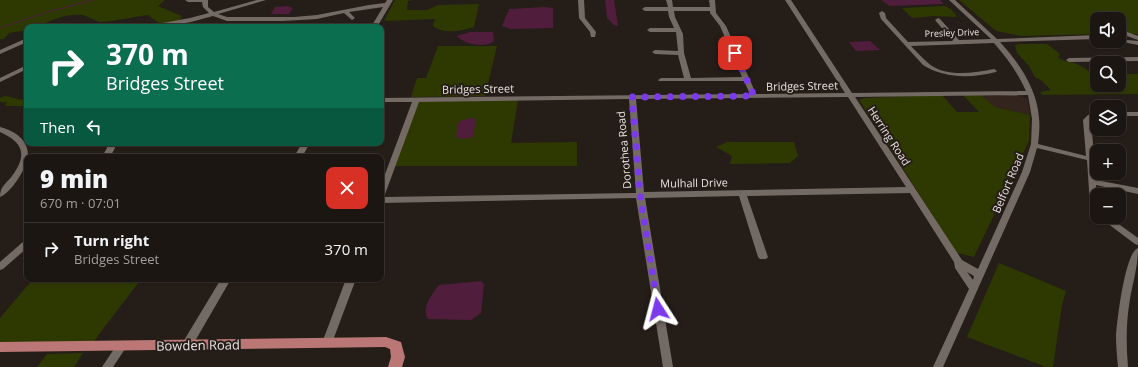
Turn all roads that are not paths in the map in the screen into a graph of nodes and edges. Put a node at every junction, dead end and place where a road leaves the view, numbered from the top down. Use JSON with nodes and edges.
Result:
{"nodes":[{"id":1,"x":188,"y":0,"type":"edge"},
{"id":2,"x":205,"y":0,"type":"edge"},
{"id":3,"x":260,"y":0,"type":"edge"},
{"id":4,"x":581,"y":0,"type":"edge"},
{"id":5,"x":669,"y":0,"type":"edge"},
{"id":6,"x":712,"y":0,"type":"edge"},
{"id":7,"x":788,"y":0,"type":"edge"},
{"id":8,"x":952,"y":0,"type":"edge"},
{"id":9,"x":388,"y":3,"type":"edge"},
{"id":10,"x":645,"y":9,"type":"dead end"},
{"id":11,"x":670,"y":9,"type":"junction"},
{"id":12,"x":712,"y":9,"type":"junction"},
{"id":13,"x":344,"y":11,"type":"junction"},
{"id":14,"x":882,"y":13,"type":"dead end"},
{"id":15,"x":213,"y":14,"type":"junction"},
{"id":16,"x":352,"y":18,"type":"dead end"},
{"id":17,"x":236,"y":19,"type":"junction"},
{"id":18,"x":938,"y":20,"type":"dead end"},
{"id":19,"x":171,"y":24,"type":"edge"},
{"id":20,"x":232,"y":24,"type":"edge"},
{"id":21,"x":376,"y":24,"type":"edge"},
{"id":22,"x":650,"y":30,"type":"dead end"},
{"id":23,"x":679,"y":30,"type":"junction"},
{"id":24,"x":990,"y":34,"type":"junction"},
{"id":25,"x":1126,"y":35,"type":"edge"},
{"id":26,"x":593,"y":36,"type":"dead end"},
{"id":27,"x":1137,"y":37,"type":"edge"},
{"id":28,"x":1090,"y":39,"type":"edge"},
{"id":29,"x":24,"y":41,"type":"edge"},
{"id":30,"x":998,"y":41,"type":"junction"},
{"id":31,"x":1019,"y":41,"type":"junction"},
{"id":32,"x":1133,"y":42,"type":"edge"},
{"id":33,"x":958,"y":43,"type":"junction"},
{"id":34,"x":907,"y":44,"type":"junction"},
{"id":35,"x":1138,"y":46,"type":"edge"},
{"id":36,"x":1007,"y":51,"type":"junction"},
{"id":37,"x":0,"y":52,"type":"edge"},
{"id":38,"x":655,"y":52,"type":"dead end"},
{"id":39,"x":681,"y":53,"type":"junction"},
{"id":40,"x":1138,"y":59,"type":"edge"},
{"id":41,"x":1069,"y":60,"type":"dead end"},
{"id":42,"x":24,"y":68,"type":"edge"},
{"id":43,"x":994,"y":71,"type":"dead end"},
{"id":44,"x":746,"y":79,"type":"junction"},
{"id":45,"x":0,"y":80,"type":"edge"},
{"id":46,"x":661,"y":80,"type":"dead end"},
{"id":47,"x":688,"y":80,"type":"junction"},
{"id":48,"x":1031,"y":93,"type":"junction"},
{"id":49,"x":850,"y":95,"type":"junction"},
{"id":50,"x":754,"y":96,"type":"junction"},
{"id":51,"x":632,"y":97,"type":"junction"},
{"id":52,"x":384,"y":100,"type":"edge"},
{"id":53,"x":416,"y":100,"type":"junction"},
{"id":54,"x":1126,"y":114,"type":"edge"},
{"id":55,"x":1138,"y":114,"type":"edge"},
{"id":56,"x":1090,"y":118,"type":"edge"},
{"id":57,"x":0,"y":129,"type":"edge"},
{"id":58,"x":24,"y":136,"type":"edge"},
{"id":59,"x":18,"y":138,"type":"junction"},
{"id":60,"x":1035,"y":144,"type":"junction"},
{"id":61,"x":25,"y":154,"type":"edge"},
{"id":62,"x":1090,"y":159,"type":"joint"},
{"id":63,"x":24,"y":161,"type":"edge"},
{"id":64,"x":1092,"y":182,"type":"joint"},
{"id":65,"x":384,"y":188,"type":"edge"},
{"id":66,"x":1093,"y":188,"type":"edge"},
{"id":67,"x":911,"y":190,"type":"junction"},
{"id":68,"x":1138,"y":191,"type":"edge"},
{"id":69,"x":742,"y":193,"type":"junction"},
{"id":70,"x":0,"y":194,"type":"edge"},
{"id":71,"x":640,"y":195,"type":"junction"},
{"id":72,"x":384,"y":200,"type":"edge"},
{"id":73,"x":1113,"y":224,"type":"edge"},
{"id":74,"x":1138,"y":242,"type":"edge"},
{"id":75,"x":24,"y":246,"type":"edge"},
{"id":76,"x":1138,"y":251,"type":"edge"},
{"id":77,"x":763,"y":257,"type":"dead end"},
{"id":78,"x":958,"y":262,"type":"junction"},
{"id":79,"x":0,"y":267,"type":"edge"},
{"id":80,"x":980,"y":275,"type":"junction"},
{"id":81,"x":224,"y":282,"type":"edge"},
{"id":82,"x":350,"y":282,"type":"edge"},
{"id":83,"x":974,"y":289,"type":"junction"},
{"id":84,"x":327,"y":343,"type":"junction"},
{"id":85,"x":187,"y":345,"type":"junction"},
{"id":86,"x":122,"y":346,"type":"junction"},
{"id":87,"x":0,"y":347,"type":"edge"},
{"id":88,"x":108,"y":367,"type":"edge"},
{"id":89,"x":396,"y":367,"type":"edge"},
{"id":90,"x":668,"y":367,"type":"edge"},
{"id":91,"x":938,"y":367,"type":"edge"},
{"id":92,"x":1123,"y":367,"type":"edge"}],
"edges":[{"from":1,"to":2,"type":"street"},
{"from":2,"to":15,"type":"street"},
{"from":3,"to":15,"type":"street"},
{"from":4,"to":26,"type":"street"},
{"from":5,"to":11,"type":"street"},
{"from":6,"to":12,"type":"street"},
{"from":7,"to":49,"type":"street","name":"Herring Road"},
{"from":8,"to":24,"type":"street","name":"Belfort Road"},
{"from":9,"to":13,"type":"street"},
{"from":9,"to":21,"type":"street"},
{"from":10,"to":11,"type":"street"},
{"from":11,"to":12,"type":"street"},
{"from":11,"to":23,"type":"street"},
{"from":12,"to":44,"type":"street"},
{"from":13,"to":16,"type":"street"},
{"from":13,"to":17,"type":"street"},
{"from":14,"to":34,"type":"street"},
{"from":15,"to":17,"type":"street"},
{"from":15,"to":19,"type":"street"},
{"from":17,"to":20,"type":"street"},
{"from":18,"to":33,"type":"street"},
{"from":22,"to":23,"type":"street"},
{"from":23,"to":39,"type":"street"},
{"from":24,"to":30,"type":"street","name":"Belfort Road"},
{"from":24,"to":31,"type":"street"},
{"from":25,"to":27,"type":"street"},
{"from":28,"to":31,"type":"street"},
{"from":29,"to":37,"type":"street"},
{"from":30,"to":31,"type":"street","name":"Presley Drive"},
{"from":30,"to":33,"type":"street","name":"Presley Drive"},
{"from":30,"to":36,"type":"street","name":"Belfort Road"},
{"from":31,"to":36,"type":"street"},
{"from":32,"to":35,"type":"street"},
{"from":33,"to":34,"type":"street","name":"Presley Drive"},
{"from":34,"to":43,"type":"street"},
{"from":36,"to":48,"type":"street","name":"Belfort Road"},
{"from":38,"to":39,"type":"street"},
{"from":39,"to":47,"type":"street"},
{"from":40,"to":41,"type":"street"},
{"from":42,"to":45,"type":"street"},
{"from":44,"to":47,"type":"street"},
{"from":44,"to":50,"type":"street"},
{"from":46,"to":47,"type":"street"},
{"from":48,"to":49,"type":"street","name":"Bridges Street"},
{"from":48,"to":60,"type":"street","name":"Belfort Road"},
{"from":49,"to":50,"type":"street","name":"Bridges Street"},
{"from":49,"to":67,"type":"street","name":"Herring Road"},
{"from":50,"to":51,"type":"street","name":"Bridges Street"},
{"from":51,"to":53,"type":"street","name":"Bridges Street"},
{"from":51,"to":71,"type":"street","name":"Dorothea Road"},
{"from":52,"to":53,"type":"street","name":"Bridges Street"},
{"from":53,"to":65,"type":"street"},
{"from":54,"to":55,"type":"street"},
{"from":56,"to":62,"type":"street"},
{"from":57,"to":59,"type":"street"},
{"from":58,"to":59,"type":"street"},
{"from":59,"to":61,"type":"street"},
{"from":60,"to":62,"type":"street"},
{"from":60,"to":80,"type":"street","name":"Belfort Road"},
{"from":63,"to":70,"type":"street"},
{"from":64,"to":66,"type":"street"},
{"from":64,"to":68,"type":"street"},
{"from":67,"to":69,"type":"street","name":"Mulhall Drive"},
{"from":67,"to":78,"type":"street","name":"Herring Road"},
{"from":69,"to":71,"type":"street","name":"Mulhall Drive"},
{"from":69,"to":77,"type":"street"},
{"from":71,"to":72,"type":"street","name":"Mulhall Drive"},
{"from":71,"to":90,"type":"street","name":"Dorothea Road"},
{"from":73,"to":74,"type":"street"},
{"from":75,"to":79,"type":"street"},
{"from":76,"to":92,"type":"street"},
{"from":78,"to":80,"type":"street","name":"Herring Road"},
{"from":78,"to":83,"type":"street"},
{"from":80,"to":83,"type":"street","name":"Belfort Road"},
{"from":81,"to":85,"type":"street"},
{"from":82,"to":84,"type":"street"},
{"from":83,"to":91,"type":"street","name":"Belfort Road"},
{"from":84,"to":85,"type":"main road","name":"Bowden Road"},
{"from":84,"to":89,"type":"main road","name":"Bowden Road"},
{"from":85,"to":86,"type":"main road","name":"Bowden Road"},
{"from":86,"to":87,"type":"main road","name":"Bowden Road"},
{"from":86,"to":88,"type":"street"}]}
